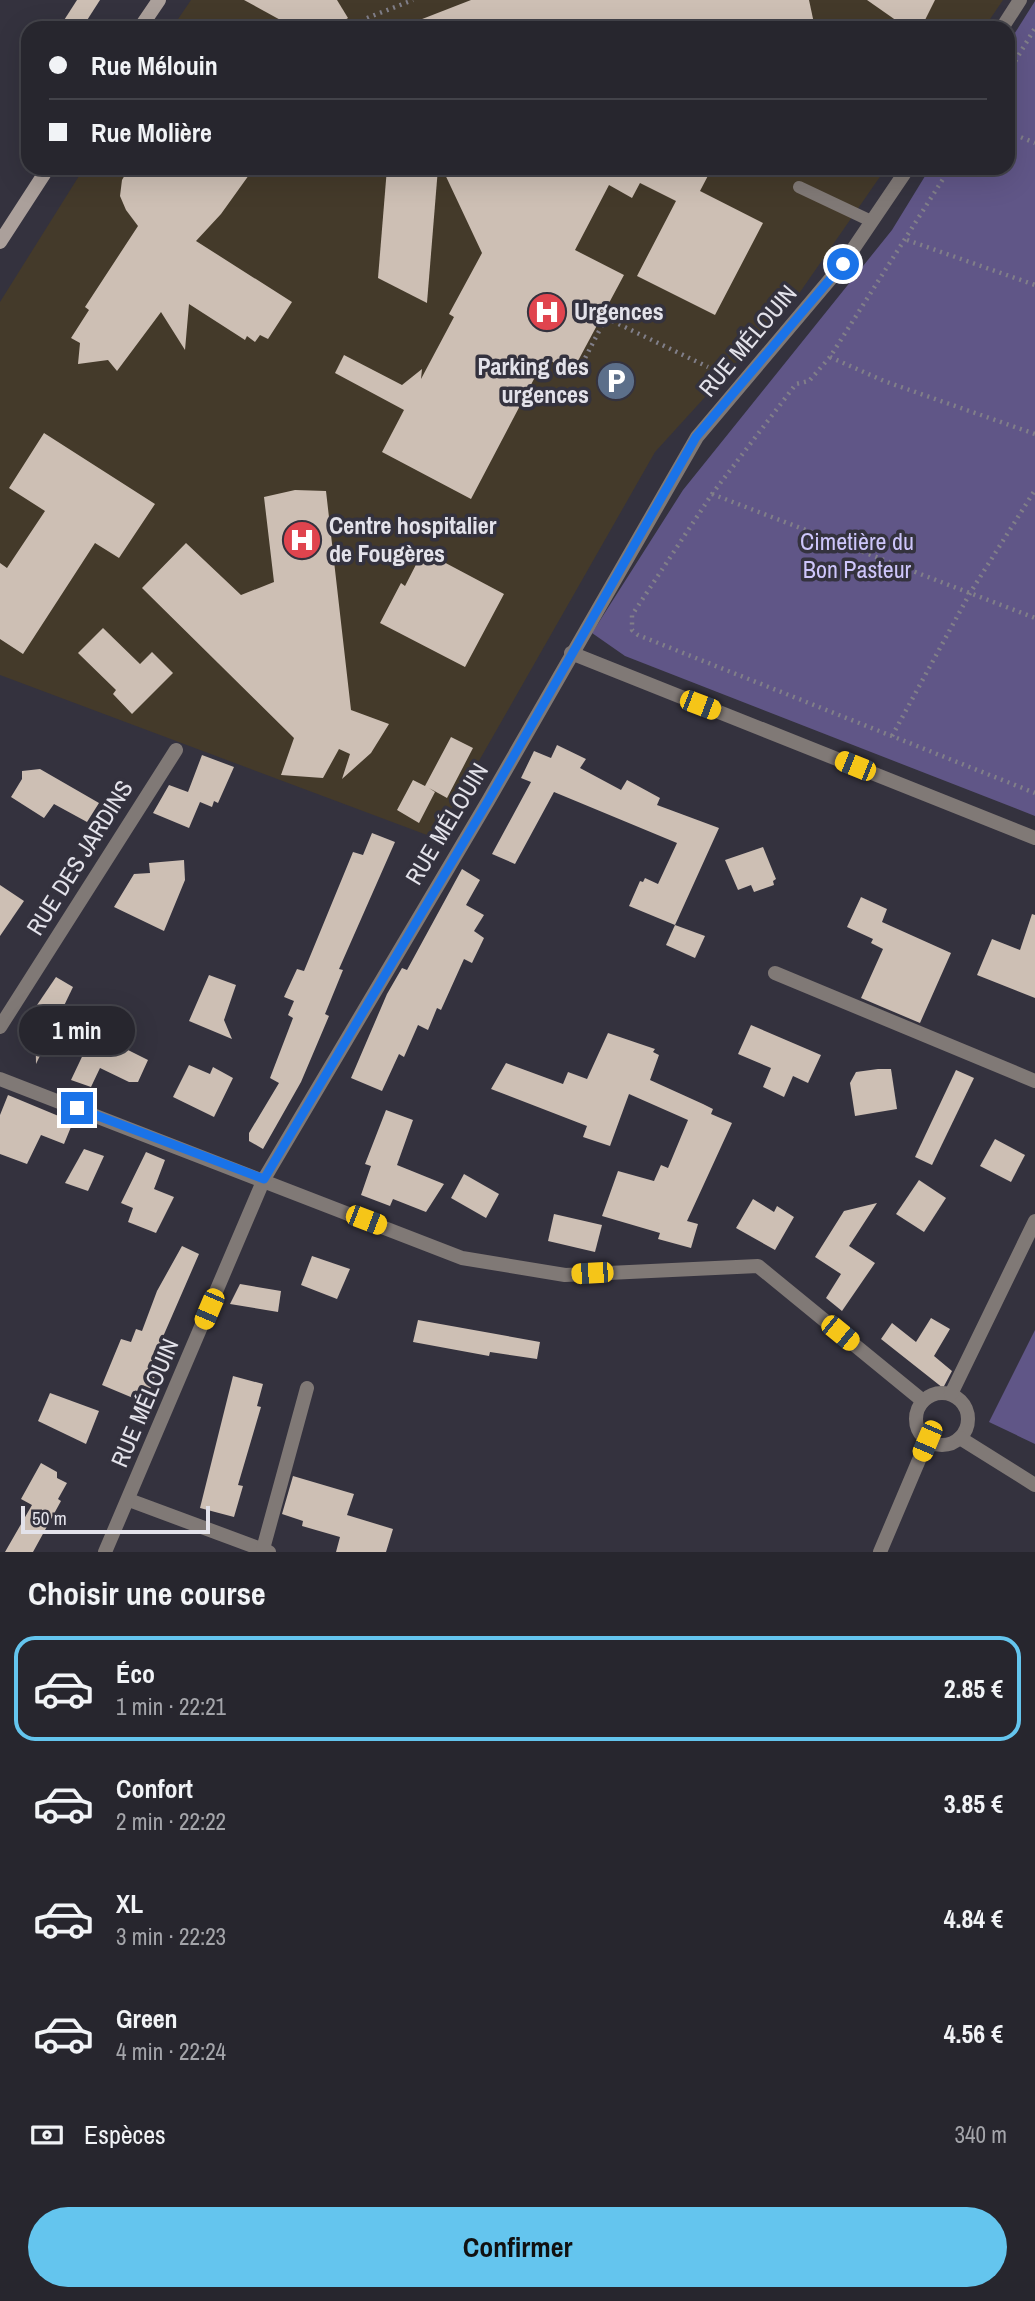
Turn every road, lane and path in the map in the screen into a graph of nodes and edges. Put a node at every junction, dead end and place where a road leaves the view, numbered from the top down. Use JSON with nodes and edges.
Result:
{"nodes":[{"id":1,"x":159,"y":0,"type":"edge"},
{"id":2,"x":413,"y":0,"type":"edge"},
{"id":3,"x":1020,"y":0,"type":"edge"},
{"id":4,"x":367,"y":18,"type":"dead end"},
{"id":5,"x":145,"y":21,"type":"edge"},
{"id":6,"x":1006,"y":21,"type":"edge"},
{"id":7,"x":1035,"y":28,"type":"edge"},
{"id":8,"x":1015,"y":61,"type":"edge"},
{"id":9,"x":1015,"y":135,"type":"edge"},
{"id":10,"x":1035,"y":143,"type":"edge"},
{"id":11,"x":43,"y":175,"type":"edge"},
{"id":12,"x":903,"y":175,"type":"edge"},
{"id":13,"x":946,"y":175,"type":"edge"},
{"id":14,"x":799,"y":187,"type":"dead end"},
{"id":15,"x":871,"y":221,"type":"junction"},
{"id":16,"x":907,"y":240,"type":"junction"},
{"id":17,"x":0,"y":242,"type":"edge"},
{"id":18,"x":1035,"y":285,"type":"edge"},
{"id":19,"x":612,"y":306,"type":"dead end"},
{"id":20,"x":606,"y":318,"type":"junction"},
{"id":21,"x":830,"y":357,"type":"junction"},
{"id":22,"x":582,"y":364,"type":"dead end"},
{"id":23,"x":708,"y":367,"type":"dead end"},
{"id":24,"x":1035,"y":434,"type":"edge"},
{"id":25,"x":1035,"y":490,"type":"edge"},
{"id":26,"x":712,"y":494,"type":"junction"},
{"id":27,"x":970,"y":593,"type":"junction"},
{"id":28,"x":1035,"y":618,"type":"edge"},
{"id":29,"x":571,"y":653,"type":"junction"},
{"id":30,"x":892,"y":736,"type":"junction"},
{"id":31,"x":176,"y":750,"type":"dead end"},
{"id":32,"x":1035,"y":793,"type":"edge"},
{"id":33,"x":1035,"y":838,"type":"edge"},
{"id":34,"x":775,"y":973,"type":"dead end"},
{"id":35,"x":0,"y":1027,"type":"edge"},
{"id":36,"x":0,"y":1079,"type":"edge"},
{"id":37,"x":1035,"y":1081,"type":"edge"},
{"id":38,"x":264,"y":1179,"type":"junction"},
{"id":39,"x":1035,"y":1221,"type":"edge"},
{"id":40,"x":307,"y":1388,"type":"dead end"},
{"id":41,"x":951,"y":1394,"type":"junction"},
{"id":42,"x":923,"y":1401,"type":"junction"},
{"id":43,"x":960,"y":1438,"type":"junction"},
{"id":44,"x":927,"y":1441,"type":"junction"},
{"id":45,"x":1035,"y":1485,"type":"edge"},
{"id":46,"x":129,"y":1500,"type":"junction"},
{"id":47,"x":266,"y":1550,"type":"edge"},
{"id":48,"x":105,"y":1552,"type":"edge"},
{"id":49,"x":880,"y":1552,"type":"edge"}],
"edges":[{"from":1,"to":5,"type":"main road"},
{"from":2,"to":4,"type":"path"},
{"from":3,"to":6,"type":"street"},
{"from":7,"to":8,"type":"path"},
{"from":9,"to":10,"type":"path"},
{"from":11,"to":17,"type":"main road"},
{"from":12,"to":15,"type":"street","name":"RUE MÉLOUIN"},
{"from":13,"to":16,"type":"path"},
{"from":14,"to":15,"type":"lane"},
{"from":15,"to":29,"type":"street","name":"RUE MÉLOUIN"},
{"from":16,"to":18,"type":"path"},
{"from":16,"to":21,"type":"path"},
{"from":19,"to":20,"type":"path"},
{"from":20,"to":22,"type":"path"},
{"from":20,"to":23,"type":"path"},
{"from":21,"to":24,"type":"path"},
{"from":21,"to":26,"type":"path"},
{"from":25,"to":27,"type":"path"},
{"from":26,"to":27,"type":"path"},
{"from":26,"to":30,"type":"path"},
{"from":27,"to":28,"type":"path"},
{"from":27,"to":30,"type":"path"},
{"from":29,"to":33,"type":"street"},
{"from":29,"to":38,"type":"street","name":"RUE MÉLOUIN"},
{"from":30,"to":32,"type":"path"},
{"from":31,"to":35,"type":"street","name":"RUE DES JARDINS"},
{"from":34,"to":37,"type":"street"},
{"from":36,"to":38,"type":"street"},
{"from":38,"to":42,"type":"street"},
{"from":38,"to":46,"type":"street","name":"RUE MÉLOUIN"},
{"from":39,"to":41,"type":"street"},
{"from":40,"to":47,"type":"street"},
{"from":41,"to":42,"type":"street"},
{"from":41,"to":43,"type":"street"},
{"from":42,"to":44,"type":"street"},
{"from":43,"to":44,"type":"street"},
{"from":43,"to":45,"type":"street"},
{"from":44,"to":49,"type":"street"},
{"from":46,"to":47,"type":"street"},
{"from":46,"to":48,"type":"street","name":"RUE MÉLOUIN"}]}
